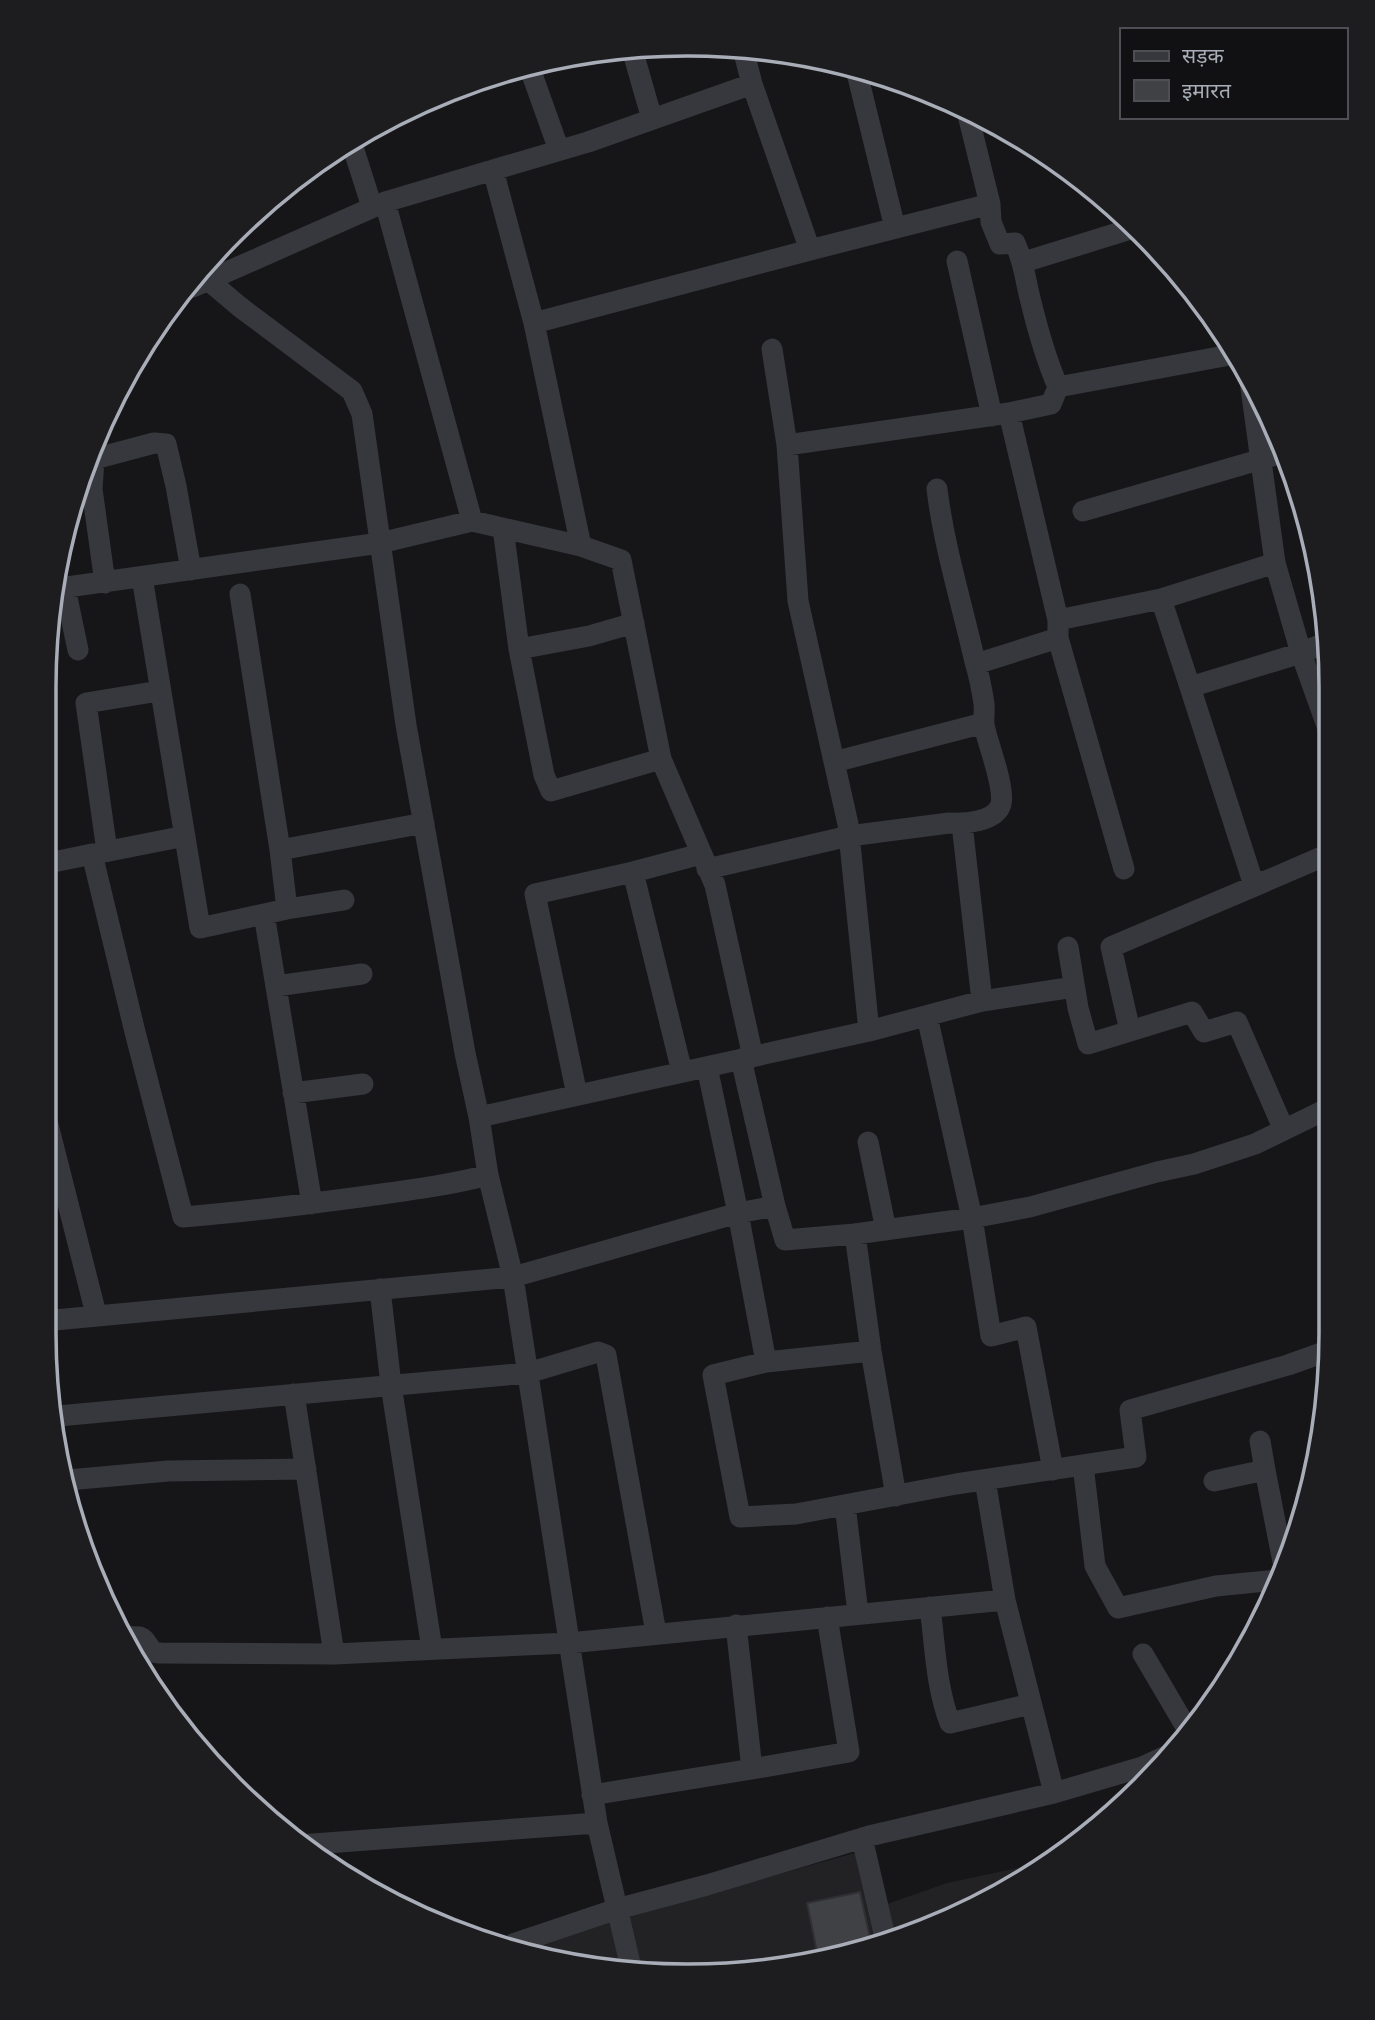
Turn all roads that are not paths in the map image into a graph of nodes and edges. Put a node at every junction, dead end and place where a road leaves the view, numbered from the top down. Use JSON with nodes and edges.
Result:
{"nodes":[{"id":1,"x":635,"y":58,"type":"edge"},
{"id":2,"x":746,"y":59,"type":"edge"},
{"id":3,"x":533,"y":76,"type":"edge"},
{"id":4,"x":859,"y":80,"type":"edge"},
{"id":5,"x":752,"y":83,"type":"junction"},
{"id":6,"x":652,"y":119,"type":"junction"},
{"id":7,"x":970,"y":123,"type":"edge"},
{"id":8,"x":559,"y":150,"type":"junction"},
{"id":9,"x":355,"y":151,"type":"edge"},
{"id":10,"x":493,"y":170,"type":"junction"},
{"id":11,"x":378,"y":204,"type":"junction"},
{"id":12,"x":990,"y":204,"type":"junction"},
{"id":13,"x":895,"y":228,"type":"junction"},
{"id":14,"x":1124,"y":232,"type":"edge"},
{"id":15,"x":810,"y":250,"type":"junction"},
{"id":16,"x":957,"y":261,"type":"dead end"},
{"id":17,"x":1024,"y":262,"type":"junction"},
{"id":18,"x":207,"y":278,"type":"edge"},
{"id":19,"x":203,"y":283,"type":"edge"},
{"id":20,"x":534,"y":323,"type":"junction"},
{"id":21,"x":772,"y":349,"type":"dead end"},
{"id":22,"x":1224,"y":356,"type":"edge"},
{"id":23,"x":1058,"y":387,"type":"junction"},
{"id":24,"x":1254,"y":407,"type":"edge"},
{"id":25,"x":1000,"y":415,"type":"junction"},
{"id":26,"x":787,"y":445,"type":"junction"},
{"id":27,"x":1275,"y":456,"type":"edge"},
{"id":28,"x":100,"y":457,"type":"edge"},
{"id":29,"x":1261,"y":460,"type":"junction"},
{"id":30,"x":937,"y":489,"type":"dead end"},
{"id":31,"x":87,"y":495,"type":"edge"},
{"id":32,"x":1083,"y":511,"type":"dead end"},
{"id":33,"x":472,"y":521,"type":"junction"},
{"id":34,"x":503,"y":528,"type":"junction"},
{"id":35,"x":380,"y":543,"type":"junction"},
{"id":36,"x":581,"y":546,"type":"junction"},
{"id":37,"x":1275,"y":563,"type":"junction"},
{"id":38,"x":191,"y":570,"type":"junction"},
{"id":39,"x":142,"y":577,"type":"junction"},
{"id":40,"x":104,"y":583,"type":"junction"},
{"id":41,"x":64,"y":588,"type":"edge"},
{"id":42,"x":240,"y":594,"type":"dead end"},
{"id":43,"x":62,"y":599,"type":"edge"},
{"id":44,"x":1161,"y":599,"type":"junction"},
{"id":45,"x":634,"y":623,"type":"junction"},
{"id":46,"x":1058,"y":629,"type":"junction"},
{"id":47,"x":1318,"y":646,"type":"edge"},
{"id":48,"x":519,"y":649,"type":"junction"},
{"id":49,"x":78,"y":650,"type":"dead end"},
{"id":50,"x":1301,"y":653,"type":"junction"},
{"id":51,"x":976,"y":664,"type":"junction"},
{"id":52,"x":1190,"y":687,"type":"junction"},
{"id":53,"x":159,"y":691,"type":"junction"},
{"id":54,"x":1319,"y":703,"type":"edge"},
{"id":55,"x":984,"y":723,"type":"junction"},
{"id":56,"x":661,"y":759,"type":"junction"},
{"id":57,"x":834,"y":762,"type":"junction"},
{"id":58,"x":424,"y":822,"type":"junction"},
{"id":59,"x":962,"y":824,"type":"junction"},
{"id":60,"x":185,"y":836,"type":"junction"},
{"id":61,"x":849,"y":836,"type":"junction"},
{"id":62,"x":280,"y":850,"type":"junction"},
{"id":63,"x":99,"y":853,"type":"junction"},
{"id":64,"x":1319,"y":858,"type":"edge"},
{"id":65,"x":56,"y":862,"type":"edge"},
{"id":66,"x":704,"y":862,"type":"junction"},
{"id":67,"x":1124,"y":869,"type":"dead end"},
{"id":68,"x":633,"y":872,"type":"junction"},
{"id":69,"x":1264,"y":882,"type":"junction"},
{"id":70,"x":344,"y":900,"type":"dead end"},
{"id":71,"x":287,"y":909,"type":"junction"},
{"id":72,"x":264,"y":914,"type":"junction"},
{"id":73,"x":1068,"y":947,"type":"dead end"},
{"id":74,"x":362,"y":974,"type":"dead end"},
{"id":75,"x":276,"y":986,"type":"junction"},
{"id":76,"x":1074,"y":987,"type":"junction"},
{"id":77,"x":982,"y":1001,"type":"junction"},
{"id":78,"x":927,"y":1016,"type":"junction"},
{"id":79,"x":869,"y":1031,"type":"junction"},
{"id":80,"x":1130,"y":1031,"type":"junction"},
{"id":81,"x":747,"y":1058,"type":"junction"},
{"id":82,"x":707,"y":1067,"type":"junction"},
{"id":83,"x":682,"y":1072,"type":"junction"},
{"id":84,"x":362,"y":1084,"type":"dead end"},
{"id":85,"x":293,"y":1093,"type":"junction"},
{"id":86,"x":577,"y":1095,"type":"junction"},
{"id":87,"x":1319,"y":1113,"type":"edge"},
{"id":88,"x":479,"y":1117,"type":"junction"},
{"id":89,"x":1284,"y":1130,"type":"junction"},
{"id":90,"x":868,"y":1142,"type":"dead end"},
{"id":91,"x":56,"y":1156,"type":"edge"},
{"id":92,"x":488,"y":1175,"type":"junction"},
{"id":93,"x":312,"y":1203,"type":"junction"},
{"id":94,"x":775,"y":1206,"type":"junction"},
{"id":95,"x":738,"y":1213,"type":"junction"},
{"id":96,"x":972,"y":1218,"type":"junction"},
{"id":97,"x":886,"y":1230,"type":"junction"},
{"id":98,"x":855,"y":1234,"type":"junction"},
{"id":99,"x":513,"y":1276,"type":"junction"},
{"id":100,"x":380,"y":1289,"type":"junction"},
{"id":101,"x":96,"y":1314,"type":"junction"},
{"id":102,"x":56,"y":1319,"type":"edge"},
{"id":103,"x":871,"y":1351,"type":"junction"},
{"id":104,"x":1318,"y":1354,"type":"edge"},
{"id":105,"x":766,"y":1362,"type":"junction"},
{"id":106,"x":528,"y":1373,"type":"junction"},
{"id":107,"x":391,"y":1385,"type":"junction"},
{"id":108,"x":294,"y":1394,"type":"junction"},
{"id":109,"x":61,"y":1416,"type":"edge"},
{"id":110,"x":1260,"y":1441,"type":"dead end"},
{"id":111,"x":1083,"y":1465,"type":"junction"},
{"id":112,"x":306,"y":1469,"type":"junction"},
{"id":113,"x":1265,"y":1469,"type":"junction"},
{"id":114,"x":1053,"y":1470,"type":"junction"},
{"id":115,"x":74,"y":1479,"type":"edge"},
{"id":116,"x":985,"y":1480,"type":"junction"},
{"id":117,"x":1214,"y":1481,"type":"dead end"},
{"id":118,"x":896,"y":1496,"type":"junction"},
{"id":119,"x":845,"y":1505,"type":"junction"},
{"id":120,"x":1280,"y":1548,"type":"edge"},
{"id":121,"x":1268,"y":1581,"type":"edge"},
{"id":122,"x":1005,"y":1600,"type":"junction"},
{"id":123,"x":930,"y":1607,"type":"junction"},
{"id":124,"x":858,"y":1613,"type":"junction"},
{"id":125,"x":827,"y":1617,"type":"junction"},
{"id":126,"x":736,"y":1625,"type":"junction"},
{"id":127,"x":656,"y":1633,"type":"junction"},
{"id":128,"x":135,"y":1636,"type":"edge"},
{"id":129,"x":569,"y":1643,"type":"junction"},
{"id":130,"x":432,"y":1649,"type":"junction"},
{"id":131,"x":334,"y":1654,"type":"junction"},
{"id":132,"x":1143,"y":1654,"type":"dead end"},
{"id":133,"x":1031,"y":1704,"type":"junction"},
{"id":134,"x":1184,"y":1723,"type":"edge"},
{"id":135,"x":1148,"y":1764,"type":"edge"},
{"id":136,"x":752,"y":1769,"type":"junction"},
{"id":137,"x":1054,"y":1794,"type":"junction"},
{"id":138,"x":592,"y":1795,"type":"junction"},
{"id":139,"x":597,"y":1823,"type":"junction"},
{"id":140,"x":862,"y":1838,"type":"junction"},
{"id":141,"x":317,"y":1844,"type":"edge"},
{"id":142,"x":617,"y":1909,"type":"junction"},
{"id":143,"x":884,"y":1932,"type":"edge"},
{"id":144,"x":521,"y":1941,"type":"edge"},
{"id":145,"x":629,"y":1961,"type":"edge"}],
"edges":[{"from":1,"to":6,"type":"street"},
{"from":2,"to":5,"type":"street"},
{"from":3,"to":8,"type":"street"},
{"from":4,"to":13,"type":"street"},
{"from":5,"to":6,"type":"street"},
{"from":5,"to":15,"type":"street"},
{"from":6,"to":8,"type":"street"},
{"from":7,"to":12,"type":"street"},
{"from":8,"to":10,"type":"street"},
{"from":9,"to":11,"type":"street"},
{"from":10,"to":11,"type":"street"},
{"from":10,"to":20,"type":"street"},
{"from":11,"to":18,"type":"street"},
{"from":11,"to":33,"type":"street"},
{"from":12,"to":13,"type":"street"},
{"from":12,"to":17,"type":"street"},
{"from":13,"to":15,"type":"street"},
{"from":14,"to":17,"type":"street"},
{"from":15,"to":20,"type":"street"},
{"from":16,"to":25,"type":"street"},
{"from":17,"to":23,"type":"street"},
{"from":19,"to":35,"type":"street"},
{"from":20,"to":36,"type":"street"},
{"from":21,"to":26,"type":"street"},
{"from":22,"to":23,"type":"street"},
{"from":23,"to":25,"type":"street"},
{"from":24,"to":29,"type":"street"},
{"from":25,"to":26,"type":"street"},
{"from":25,"to":46,"type":"street"},
{"from":26,"to":57,"type":"street"},
{"from":27,"to":29,"type":"street"},
{"from":28,"to":38,"type":"street"},
{"from":29,"to":32,"type":"street"},
{"from":29,"to":37,"type":"street"},
{"from":30,"to":51,"type":"street"},
{"from":31,"to":40,"type":"street"},
{"from":33,"to":34,"type":"street"},
{"from":33,"to":35,"type":"street"},
{"from":34,"to":36,"type":"street"},
{"from":34,"to":48,"type":"street"},
{"from":35,"to":38,"type":"street"},
{"from":35,"to":58,"type":"street"},
{"from":36,"to":45,"type":"street"},
{"from":37,"to":44,"type":"street"},
{"from":37,"to":50,"type":"street"},
{"from":38,"to":39,"type":"street"},
{"from":39,"to":40,"type":"street"},
{"from":39,"to":53,"type":"street"},
{"from":40,"to":41,"type":"street"},
{"from":42,"to":62,"type":"street"},
{"from":43,"to":49,"type":"street"},
{"from":44,"to":46,"type":"street"},
{"from":44,"to":52,"type":"street"},
{"from":45,"to":48,"type":"street"},
{"from":45,"to":56,"type":"street"},
{"from":46,"to":51,"type":"street"},
{"from":46,"to":67,"type":"street"},
{"from":47,"to":50,"type":"street"},
{"from":48,"to":56,"type":"street"},
{"from":50,"to":52,"type":"street"},
{"from":50,"to":54,"type":"street"},
{"from":51,"to":55,"type":"street"},
{"from":52,"to":69,"type":"street"},
{"from":53,"to":60,"type":"street"},
{"from":53,"to":63,"type":"street"},
{"from":55,"to":57,"type":"street"},
{"from":55,"to":59,"type":"street"},
{"from":56,"to":66,"type":"street"},
{"from":57,"to":61,"type":"street"},
{"from":58,"to":62,"type":"street"},
{"from":58,"to":88,"type":"street"},
{"from":59,"to":61,"type":"street"},
{"from":59,"to":77,"type":"street"},
{"from":60,"to":63,"type":"street"},
{"from":60,"to":72,"type":"street"},
{"from":61,"to":66,"type":"street"},
{"from":61,"to":79,"type":"street"},
{"from":62,"to":71,"type":"street"},
{"from":63,"to":65,"type":"street"},
{"from":63,"to":93,"type":"street"},
{"from":64,"to":69,"type":"street"},
{"from":66,"to":68,"type":"street"},
{"from":66,"to":81,"type":"street"},
{"from":68,"to":83,"type":"street"},
{"from":68,"to":86,"type":"street"},
{"from":69,"to":80,"type":"street"},
{"from":70,"to":71,"type":"street"},
{"from":71,"to":72,"type":"street"},
{"from":72,"to":75,"type":"street"},
{"from":73,"to":76,"type":"street"},
{"from":74,"to":75,"type":"street"},
{"from":75,"to":85,"type":"street"},
{"from":76,"to":77,"type":"street"},
{"from":76,"to":80,"type":"street"},
{"from":77,"to":78,"type":"street"},
{"from":78,"to":79,"type":"street"},
{"from":78,"to":96,"type":"street"},
{"from":79,"to":81,"type":"street"},
{"from":80,"to":89,"type":"street"},
{"from":81,"to":82,"type":"street"},
{"from":81,"to":94,"type":"street"},
{"from":82,"to":83,"type":"street"},
{"from":82,"to":95,"type":"street"},
{"from":83,"to":86,"type":"street"},
{"from":84,"to":85,"type":"street"},
{"from":85,"to":93,"type":"street"},
{"from":86,"to":88,"type":"street"},
{"from":87,"to":89,"type":"street"},
{"from":88,"to":92,"type":"street"},
{"from":89,"to":96,"type":"street"},
{"from":90,"to":97,"type":"street"},
{"from":91,"to":101,"type":"street"},
{"from":92,"to":93,"type":"street"},
{"from":92,"to":99,"type":"street"},
{"from":94,"to":95,"type":"street"},
{"from":94,"to":98,"type":"street"},
{"from":95,"to":99,"type":"street"},
{"from":95,"to":105,"type":"street"},
{"from":96,"to":97,"type":"street"},
{"from":96,"to":114,"type":"street"},
{"from":97,"to":98,"type":"street"},
{"from":98,"to":103,"type":"street"},
{"from":99,"to":100,"type":"street"},
{"from":99,"to":106,"type":"street"},
{"from":100,"to":101,"type":"street"},
{"from":100,"to":107,"type":"street"},
{"from":101,"to":102,"type":"street"},
{"from":103,"to":105,"type":"street"},
{"from":103,"to":118,"type":"street"},
{"from":104,"to":111,"type":"street"},
{"from":105,"to":119,"type":"street"},
{"from":106,"to":107,"type":"street"},
{"from":106,"to":127,"type":"street"},
{"from":106,"to":129,"type":"street"},
{"from":107,"to":108,"type":"street"},
{"from":107,"to":130,"type":"street"},
{"from":108,"to":109,"type":"street"},
{"from":108,"to":112,"type":"street"},
{"from":110,"to":113,"type":"street"},
{"from":111,"to":114,"type":"street"},
{"from":111,"to":121,"type":"street"},
{"from":112,"to":115,"type":"street"},
{"from":112,"to":131,"type":"street"},
{"from":113,"to":117,"type":"street"},
{"from":113,"to":120,"type":"street"},
{"from":114,"to":116,"type":"street"},
{"from":116,"to":118,"type":"street"},
{"from":116,"to":122,"type":"street"},
{"from":118,"to":119,"type":"street"},
{"from":119,"to":124,"type":"street"},
{"from":122,"to":123,"type":"street"},
{"from":122,"to":133,"type":"street"},
{"from":123,"to":124,"type":"street"},
{"from":123,"to":133,"type":"street"},
{"from":124,"to":125,"type":"street"},
{"from":125,"to":126,"type":"street"},
{"from":125,"to":136,"type":"street"},
{"from":126,"to":127,"type":"street"},
{"from":126,"to":136,"type":"street"},
{"from":127,"to":129,"type":"street"},
{"from":128,"to":131,"type":"street"},
{"from":129,"to":130,"type":"street"},
{"from":129,"to":138,"type":"street"},
{"from":130,"to":131,"type":"street"},
{"from":132,"to":134,"type":"street"},
{"from":133,"to":137,"type":"street"},
{"from":135,"to":137,"type":"street"},
{"from":136,"to":138,"type":"street"},
{"from":137,"to":140,"type":"street"},
{"from":138,"to":139,"type":"street"},
{"from":139,"to":141,"type":"street"},
{"from":139,"to":142,"type":"street"},
{"from":140,"to":142,"type":"street"},
{"from":140,"to":143,"type":"street"},
{"from":142,"to":144,"type":"street"},
{"from":142,"to":145,"type":"street"}]}
